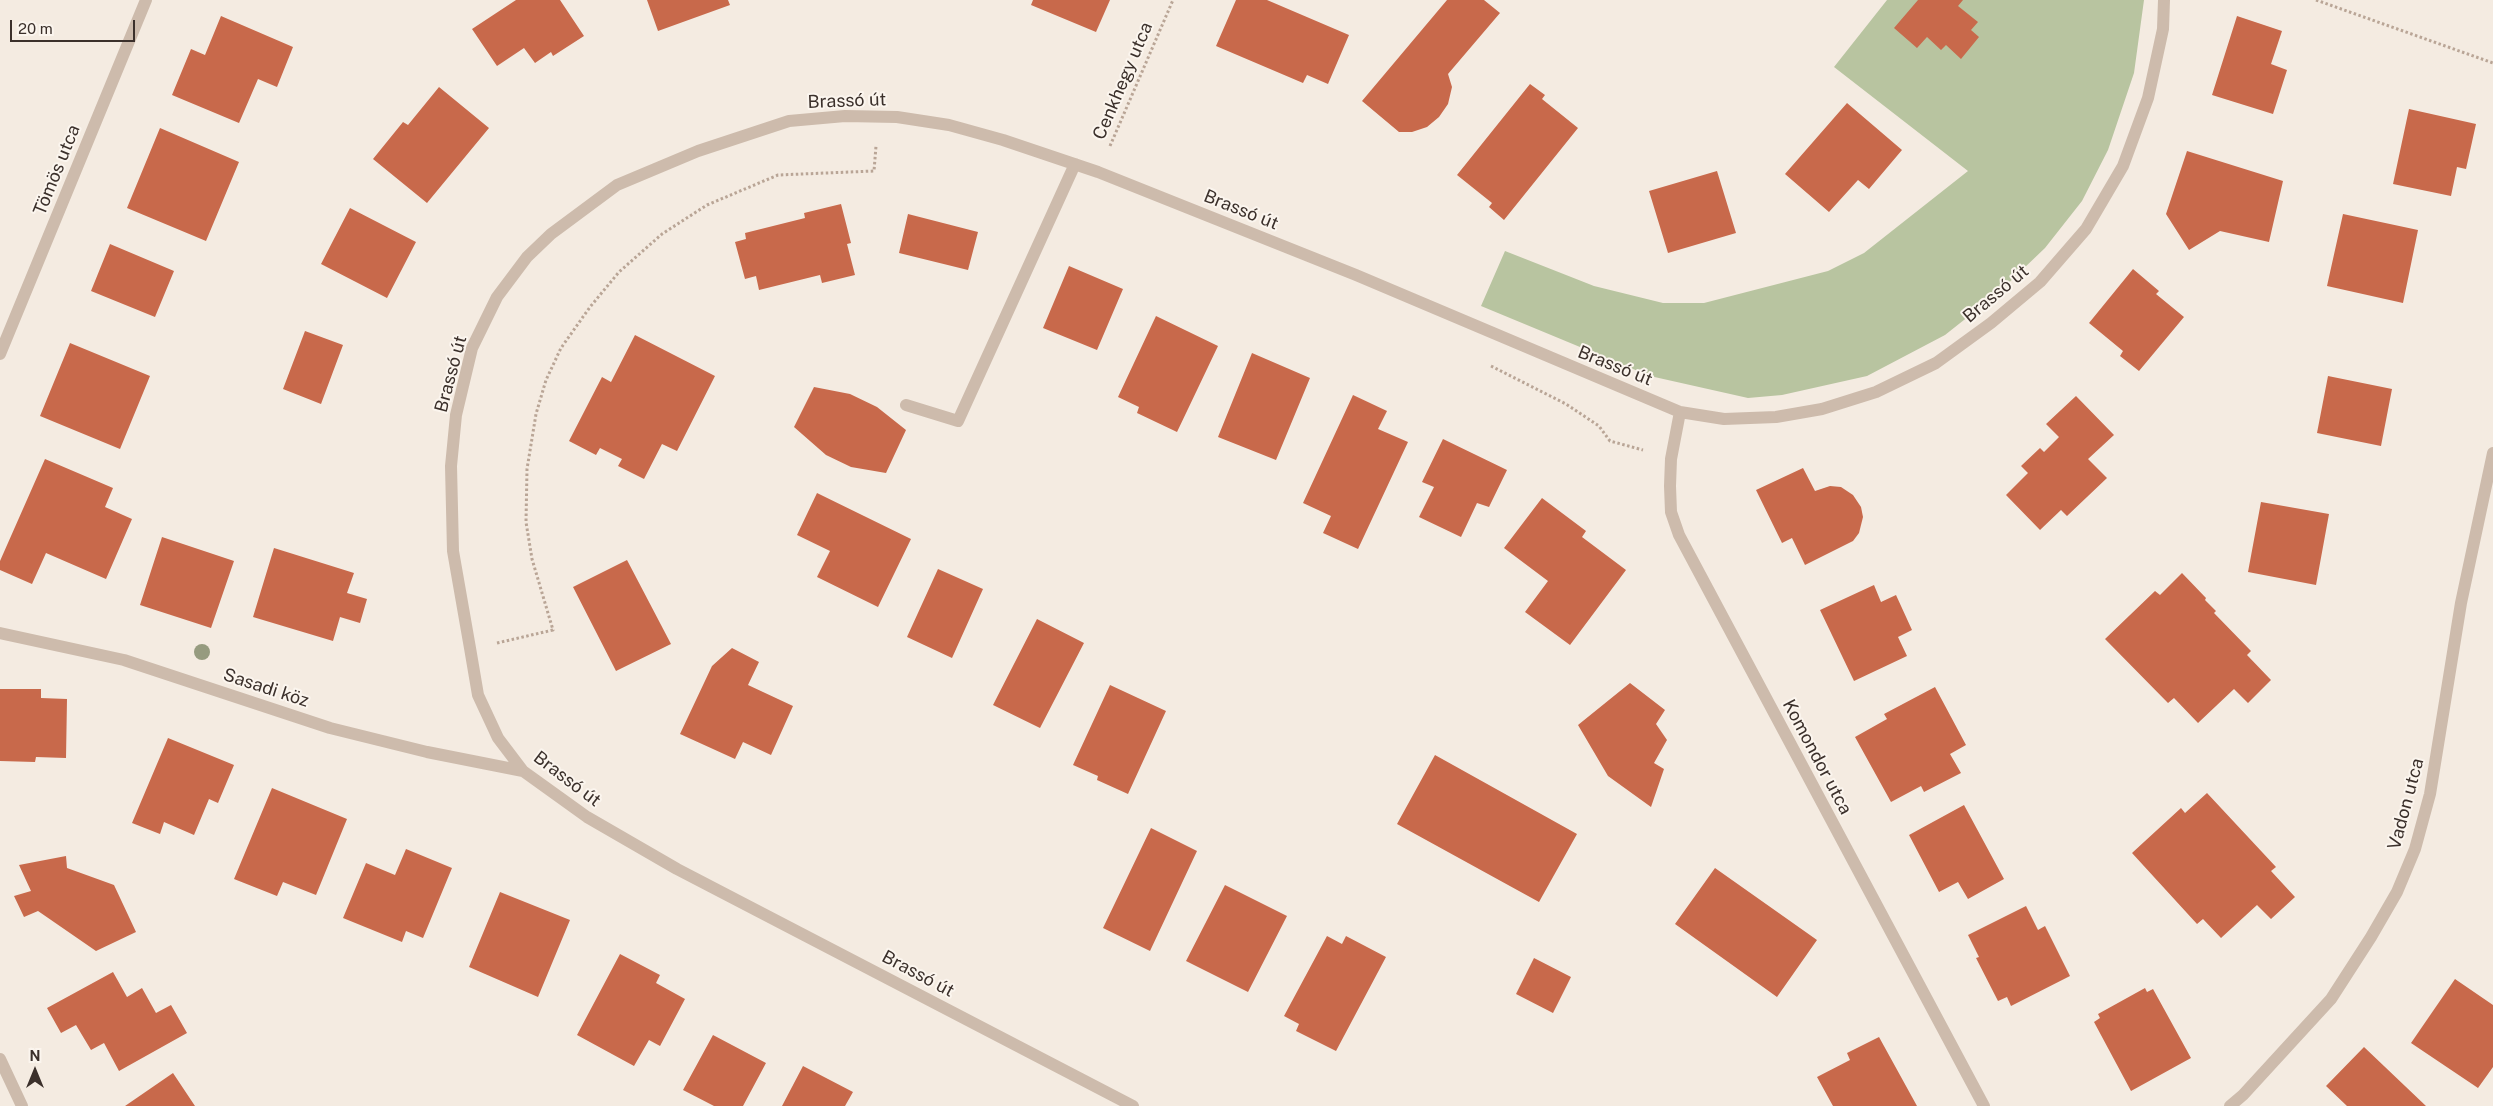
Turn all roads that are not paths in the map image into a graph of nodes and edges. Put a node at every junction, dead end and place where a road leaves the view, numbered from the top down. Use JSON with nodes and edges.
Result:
{"nodes":[{"id":1,"x":146,"y":0,"type":"edge"},
{"id":2,"x":2164,"y":0,"type":"edge"},
{"id":3,"x":1075,"y":164,"type":"junction"},
{"id":4,"x":0,"y":354,"type":"edge"},
{"id":5,"x":906,"y":405,"type":"dead end"},
{"id":6,"x":1680,"y":412,"type":"junction"},
{"id":7,"x":2493,"y":454,"type":"edge"},
{"id":8,"x":0,"y":633,"type":"edge"},
{"id":9,"x":523,"y":771,"type":"junction"},
{"id":10,"x":0,"y":1059,"type":"edge"},
{"id":11,"x":22,"y":1106,"type":"edge"},
{"id":12,"x":1133,"y":1106,"type":"edge"},
{"id":13,"x":1984,"y":1106,"type":"edge"},
{"id":14,"x":2230,"y":1106,"type":"edge"}],
"edges":[{"from":1,"to":4,"type":"street","name":"Tömös utca"},
{"from":2,"to":6,"type":"street","name":"Brassó út"},
{"from":3,"to":5,"type":"street"},
{"from":3,"to":6,"type":"street","name":"Brassó út"},
{"from":3,"to":9,"type":"street","name":"Brassó út"},
{"from":6,"to":13,"type":"street","name":"Komondor utca"},
{"from":7,"to":14,"type":"street","name":"Vadon utca"},
{"from":8,"to":9,"type":"street","name":"Sasadi köz"},
{"from":9,"to":12,"type":"street","name":"Brassó út"},
{"from":10,"to":11,"type":"street"}]}
